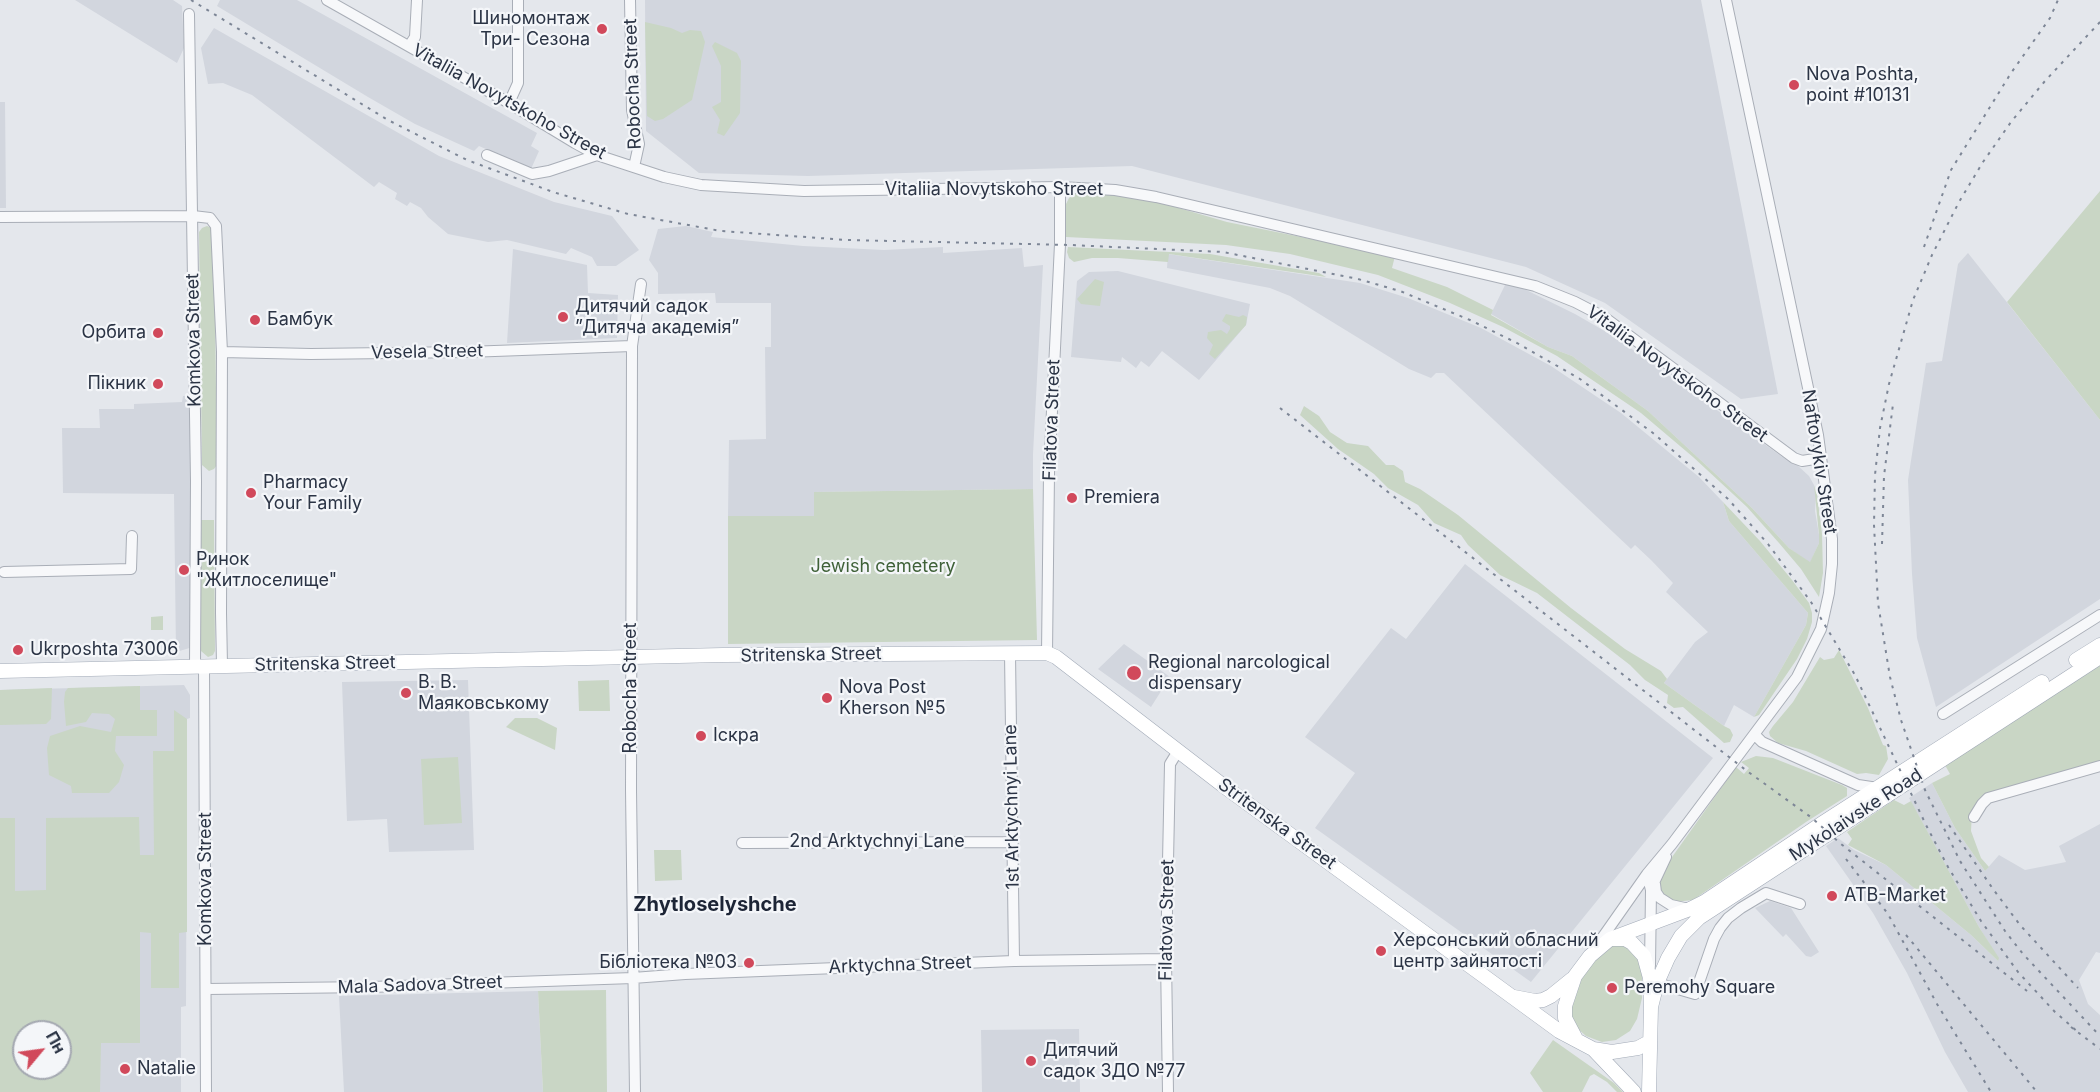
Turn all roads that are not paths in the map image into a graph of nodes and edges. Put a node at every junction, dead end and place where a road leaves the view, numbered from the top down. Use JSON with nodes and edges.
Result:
{"nodes":[{"id":1,"x":327,"y":0,"type":"edge"},
{"id":2,"x":417,"y":0,"type":"edge"},
{"id":3,"x":518,"y":0,"type":"edge"},
{"id":4,"x":630,"y":0,"type":"edge"},
{"id":5,"x":1726,"y":0,"type":"edge"},
{"id":6,"x":189,"y":14,"type":"dead end"},
{"id":7,"x":409,"y":46,"type":"junction"},
{"id":8,"x":509,"y":103,"type":"junction"},
{"id":9,"x":487,"y":155,"type":"dead end"},
{"id":10,"x":597,"y":155,"type":"junction"},
{"id":11,"x":634,"y":167,"type":"junction"},
{"id":12,"x":1060,"y":187,"type":"junction"},
{"id":13,"x":193,"y":216,"type":"junction"},
{"id":14,"x":0,"y":217,"type":"edge"},
{"id":15,"x":641,"y":284,"type":"dead end"},
{"id":16,"x":632,"y":346,"type":"junction"},
{"id":17,"x":222,"y":352,"type":"junction"},
{"id":18,"x":1821,"y":458,"type":"junction"},
{"id":19,"x":132,"y":536,"type":"dead end"},
{"id":20,"x":4,"y":572,"type":"dead end"},
{"id":21,"x":2100,"y":615,"type":"edge"},
{"id":22,"x":2100,"y":645,"type":"edge"},
{"id":23,"x":1010,"y":653,"type":"junction"},
{"id":24,"x":1047,"y":653,"type":"junction"},
{"id":25,"x":2100,"y":657,"type":"edge"},
{"id":26,"x":631,"y":658,"type":"junction"},
{"id":27,"x":222,"y":665,"type":"junction"},
{"id":28,"x":200,"y":666,"type":"junction"},
{"id":29,"x":0,"y":671,"type":"edge"},
{"id":30,"x":1943,"y":714,"type":"dead end"},
{"id":31,"x":1755,"y":735,"type":"junction"},
{"id":32,"x":1178,"y":751,"type":"junction"},
{"id":33,"x":2100,"y":766,"type":"edge"},
{"id":34,"x":1878,"y":788,"type":"junction"},
{"id":35,"x":1974,"y":817,"type":"dead end"},
{"id":36,"x":1013,"y":842,"type":"junction"},
{"id":37,"x":742,"y":843,"type":"dead end"},
{"id":38,"x":1651,"y":881,"type":"junction"},
{"id":39,"x":1800,"y":903,"type":"dead end"},
{"id":40,"x":1689,"y":909,"type":"junction"},
{"id":41,"x":1650,"y":923,"type":"junction"},
{"id":42,"x":1610,"y":939,"type":"junction"},
{"id":43,"x":1590,"y":956,"type":"junction"},
{"id":44,"x":1166,"y":959,"type":"junction"},
{"id":45,"x":1014,"y":961,"type":"junction"},
{"id":46,"x":1575,"y":976,"type":"junction"},
{"id":47,"x":633,"y":978,"type":"junction"},
{"id":48,"x":1653,"y":981,"type":"junction"},
{"id":49,"x":207,"y":989,"type":"junction"},
{"id":50,"x":1509,"y":996,"type":"junction"},
{"id":51,"x":1576,"y":1039,"type":"junction"},
{"id":52,"x":1649,"y":1042,"type":"junction"},
{"id":53,"x":1593,"y":1049,"type":"junction"},
{"id":54,"x":206,"y":1092,"type":"edge"},
{"id":55,"x":635,"y":1092,"type":"edge"},
{"id":56,"x":1168,"y":1092,"type":"edge"},
{"id":57,"x":1634,"y":1092,"type":"edge"},
{"id":58,"x":1649,"y":1092,"type":"edge"}],
"edges":[{"from":1,"to":7,"type":"street","name":"Vitaliia Novytskoho Street"},
{"from":2,"to":7,"type":"street"},
{"from":3,"to":8,"type":"street"},
{"from":4,"to":11,"type":"street","name":"Robocha Street"},
{"from":5,"to":18,"type":"street","name":"Naftovykiv Street"},
{"from":6,"to":13,"type":"street","name":"Komkova Street"},
{"from":7,"to":8,"type":"street","name":"Vitaliia Novytskoho Street"},
{"from":8,"to":10,"type":"street","name":"Vitaliia Novytskoho Street"},
{"from":9,"to":10,"type":"street"},
{"from":10,"to":11,"type":"street","name":"Vitaliia Novytskoho Street"},
{"from":11,"to":12,"type":"street","name":"Vitaliia Novytskoho Street"},
{"from":12,"to":18,"type":"street","name":"Vitaliia Novytskoho Street"},
{"from":12,"to":24,"type":"street","name":"Filatova Street"},
{"from":13,"to":14,"type":"street"},
{"from":13,"to":17,"type":"street","name":"Komkova Street"},
{"from":13,"to":28,"type":"street","name":"Komkova Street"},
{"from":15,"to":16,"type":"street","name":"Robocha Street"},
{"from":16,"to":17,"type":"street","name":"Vesela Street"},
{"from":16,"to":26,"type":"street","name":"Robocha Street"},
{"from":17,"to":27,"type":"street","name":"Komkova Street"},
{"from":18,"to":31,"type":"street","name":"Naftovykiv Street"},
{"from":19,"to":20,"type":"street"},
{"from":21,"to":30,"type":"street"},
{"from":22,"to":34,"type":"main road","name":"Mykolaivske Road"},
{"from":23,"to":24,"type":"main road","name":"Stritenska Street"},
{"from":23,"to":26,"type":"main road","name":"Stritenska Street"},
{"from":23,"to":36,"type":"street","name":"1st Arktychnyi Lane"},
{"from":24,"to":32,"type":"main road","name":"Stritenska Street"},
{"from":25,"to":48,"type":"main road","name":"Mykolaivske Road"},
{"from":26,"to":27,"type":"main road","name":"Stritenska Street"},
{"from":26,"to":47,"type":"street","name":"Robocha Street"},
{"from":27,"to":28,"type":"main road","name":"Stritenska Street"},
{"from":28,"to":29,"type":"main road","name":"Stritenska Street"},
{"from":28,"to":49,"type":"street","name":"Komkova Street"},
{"from":31,"to":34,"type":"street"},
{"from":31,"to":38,"type":"street","name":"Naftovykiv Street"},
{"from":32,"to":44,"type":"street","name":"Filatova Street"},
{"from":32,"to":50,"type":"main road","name":"Stritenska Street"},
{"from":33,"to":35,"type":"street"},
{"from":34,"to":40,"type":"main road","name":"Mykolaivske Road"},
{"from":36,"to":37,"type":"street","name":"2nd Arktychnyi Lane"},
{"from":36,"to":45,"type":"street","name":"1st Arktychnyi Lane"},
{"from":38,"to":40,"type":"street"},
{"from":38,"to":41,"type":"street"},
{"from":38,"to":43,"type":"street","name":"Naftovykiv Street"},
{"from":39,"to":48,"type":"street"},
{"from":40,"to":41,"type":"main road","name":"Mykolaivske Road"},
{"from":41,"to":42,"type":"main road","name":"Mykolaivske Road"},
{"from":41,"to":48,"type":"street"},
{"from":42,"to":43,"type":"main road"},
{"from":42,"to":48,"type":"main road"},
{"from":43,"to":46,"type":"main road"},
{"from":44,"to":45,"type":"street","name":"Arktychna Street"},
{"from":44,"to":56,"type":"street","name":"Filatova Street"},
{"from":45,"to":47,"type":"street","name":"Arktychna Street"},
{"from":46,"to":50,"type":"main road","name":"Stritenska Street"},
{"from":46,"to":51,"type":"main road"},
{"from":47,"to":49,"type":"street","name":"Mala Sadova Street"},
{"from":47,"to":55,"type":"street","name":"Robocha Street"},
{"from":48,"to":52,"type":"main road","name":"Mykolaivske Road"},
{"from":49,"to":54,"type":"street","name":"Komkova Street"},
{"from":50,"to":51,"type":"main road","name":"Stritenska Street"},
{"from":51,"to":53,"type":"main road"},
{"from":52,"to":53,"type":"main road"},
{"from":52,"to":58,"type":"main road"},
{"from":53,"to":57,"type":"main road"}]}
